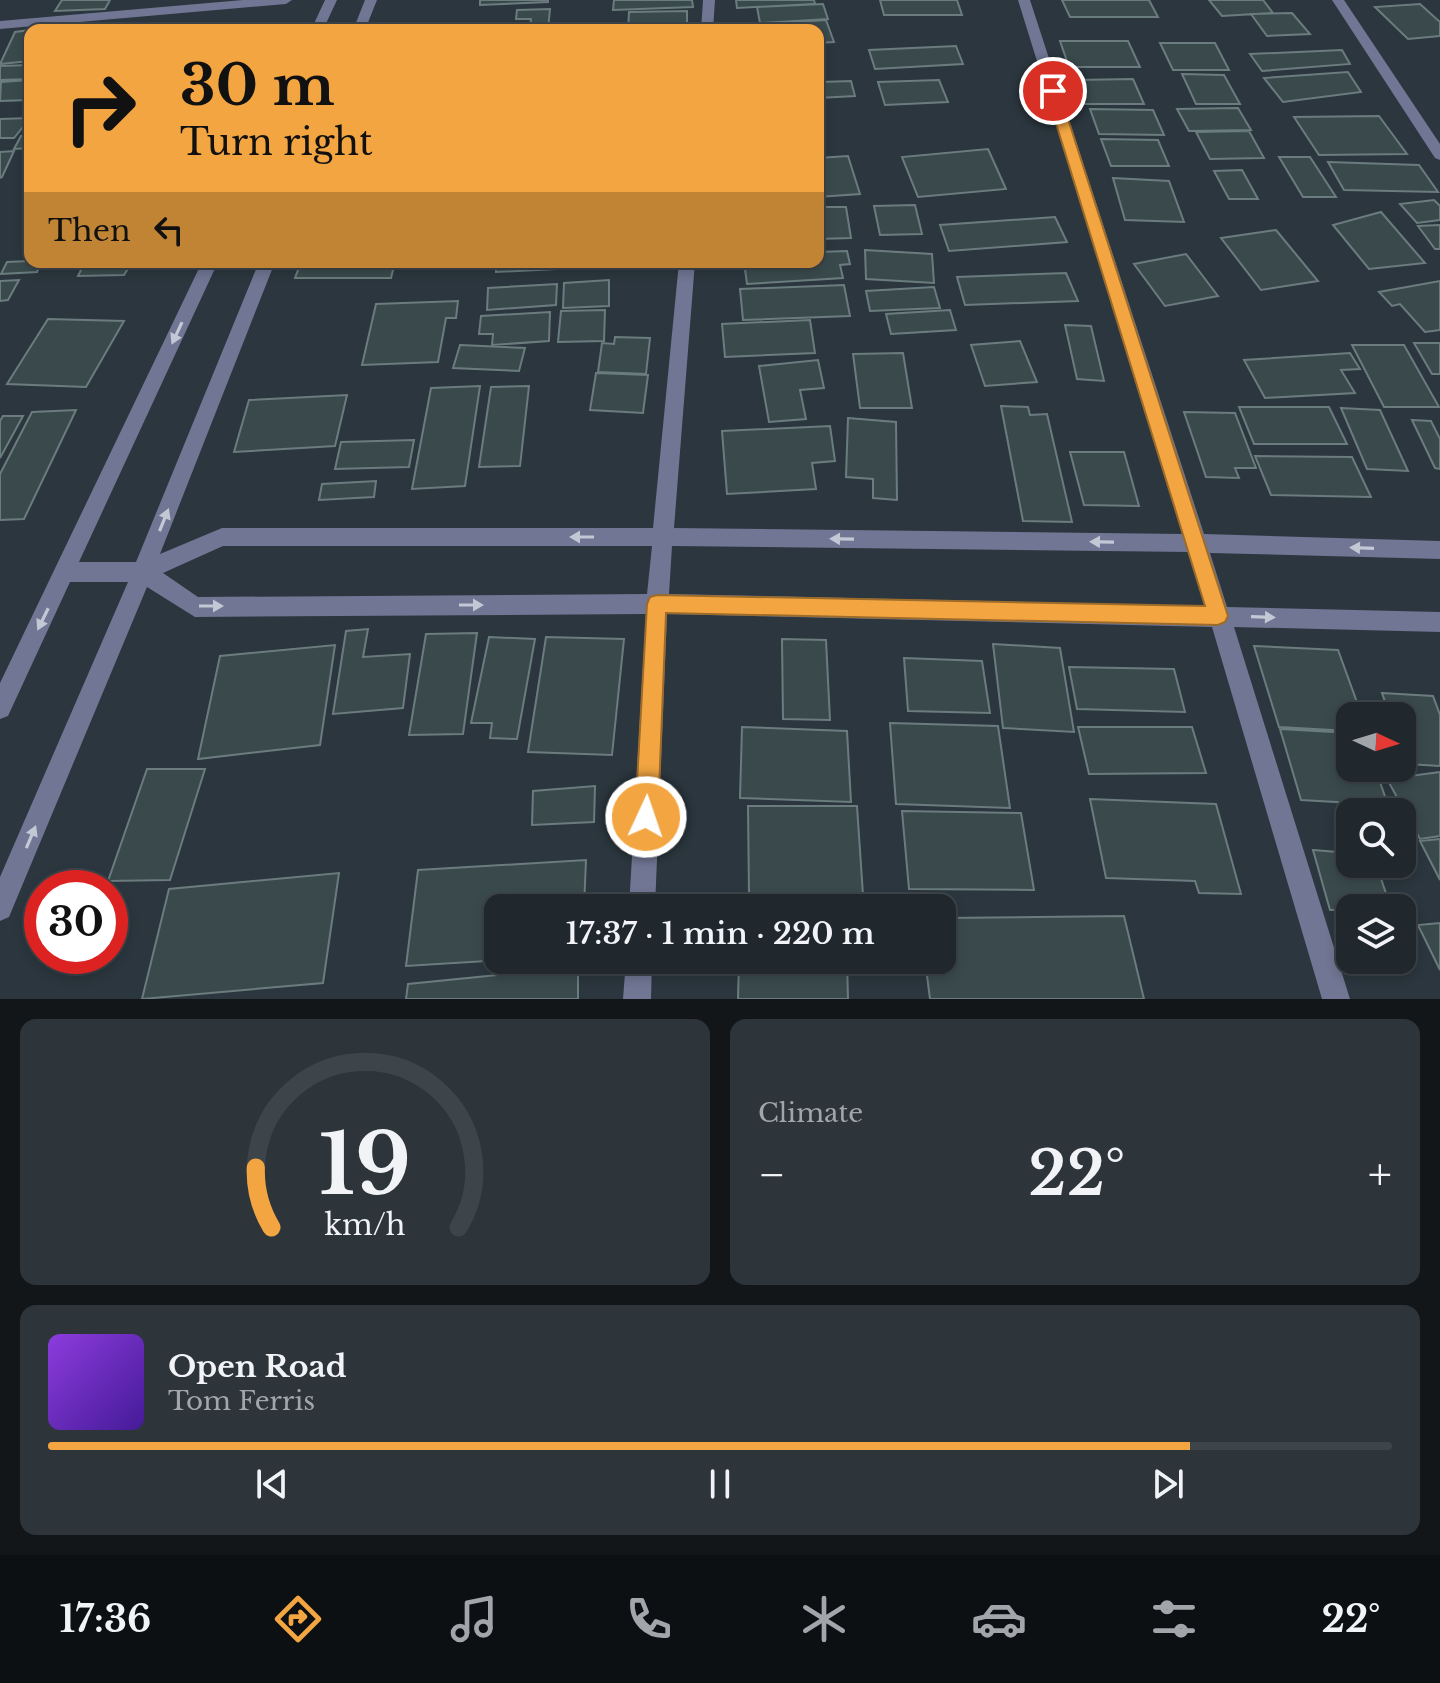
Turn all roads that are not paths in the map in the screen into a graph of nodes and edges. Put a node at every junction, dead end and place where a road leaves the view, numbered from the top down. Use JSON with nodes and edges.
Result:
{"nodes":[{"id":1,"x":286,"y":0,"type":"edge"},
{"id":2,"x":331,"y":0,"type":"edge"},
{"id":3,"x":371,"y":0,"type":"edge"},
{"id":4,"x":709,"y":0,"type":"edge"},
{"id":5,"x":1024,"y":0,"type":"edge"},
{"id":6,"x":1338,"y":0,"type":"edge"},
{"id":7,"x":320,"y":24,"type":"edge"},
{"id":8,"x":361,"y":24,"type":"edge"},
{"id":9,"x":707,"y":24,"type":"edge"},
{"id":10,"x":0,"y":25,"type":"edge"},
{"id":11,"x":1440,"y":155,"type":"edge"},
{"id":12,"x":207,"y":268,"type":"edge"},
{"id":13,"x":265,"y":268,"type":"edge"},
{"id":14,"x":686,"y":268,"type":"edge"},
{"id":15,"x":663,"y":537,"type":"junction"},
{"id":16,"x":1197,"y":543,"type":"junction"},
{"id":17,"x":1440,"y":550,"type":"edge"},
{"id":18,"x":66,"y":572,"type":"junction"},
{"id":19,"x":143,"y":572,"type":"junction"},
{"id":20,"x":657,"y":604,"type":"junction"},
{"id":21,"x":1218,"y":616,"type":"junction"},
{"id":22,"x":1440,"y":622,"type":"edge"},
{"id":23,"x":0,"y":708,"type":"edge"},
{"id":24,"x":643,"y":894,"type":"edge"},
{"id":25,"x":0,"y":908,"type":"edge"},
{"id":26,"x":638,"y":974,"type":"edge"},
{"id":27,"x":637,"y":999,"type":"edge"},
{"id":28,"x":1336,"y":999,"type":"edge"}],
"edges":[{"from":1,"to":10,"type":"street"},
{"from":2,"to":7,"type":"street"},
{"from":3,"to":8,"type":"street"},
{"from":4,"to":9,"type":"street"},
{"from":5,"to":16,"type":"street"},
{"from":6,"to":11,"type":"street"},
{"from":12,"to":18,"type":"street","one_way":true},
{"from":19,"to":13,"type":"street","one_way":true},
{"from":14,"to":15,"type":"street"},
{"from":16,"to":15,"type":"street","one_way":true},
{"from":15,"to":19,"type":"street","one_way":true},
{"from":15,"to":20,"type":"street"},
{"from":17,"to":16,"type":"street","one_way":true},
{"from":16,"to":21,"type":"street"},
{"from":18,"to":19,"type":"street"},
{"from":18,"to":23,"type":"street","one_way":true},
{"from":19,"to":20,"type":"street","one_way":true},
{"from":25,"to":19,"type":"street","one_way":true},
{"from":20,"to":21,"type":"street"},
{"from":20,"to":24,"type":"street"},
{"from":21,"to":22,"type":"street","one_way":true},
{"from":21,"to":28,"type":"street"},
{"from":26,"to":27,"type":"street"}]}
